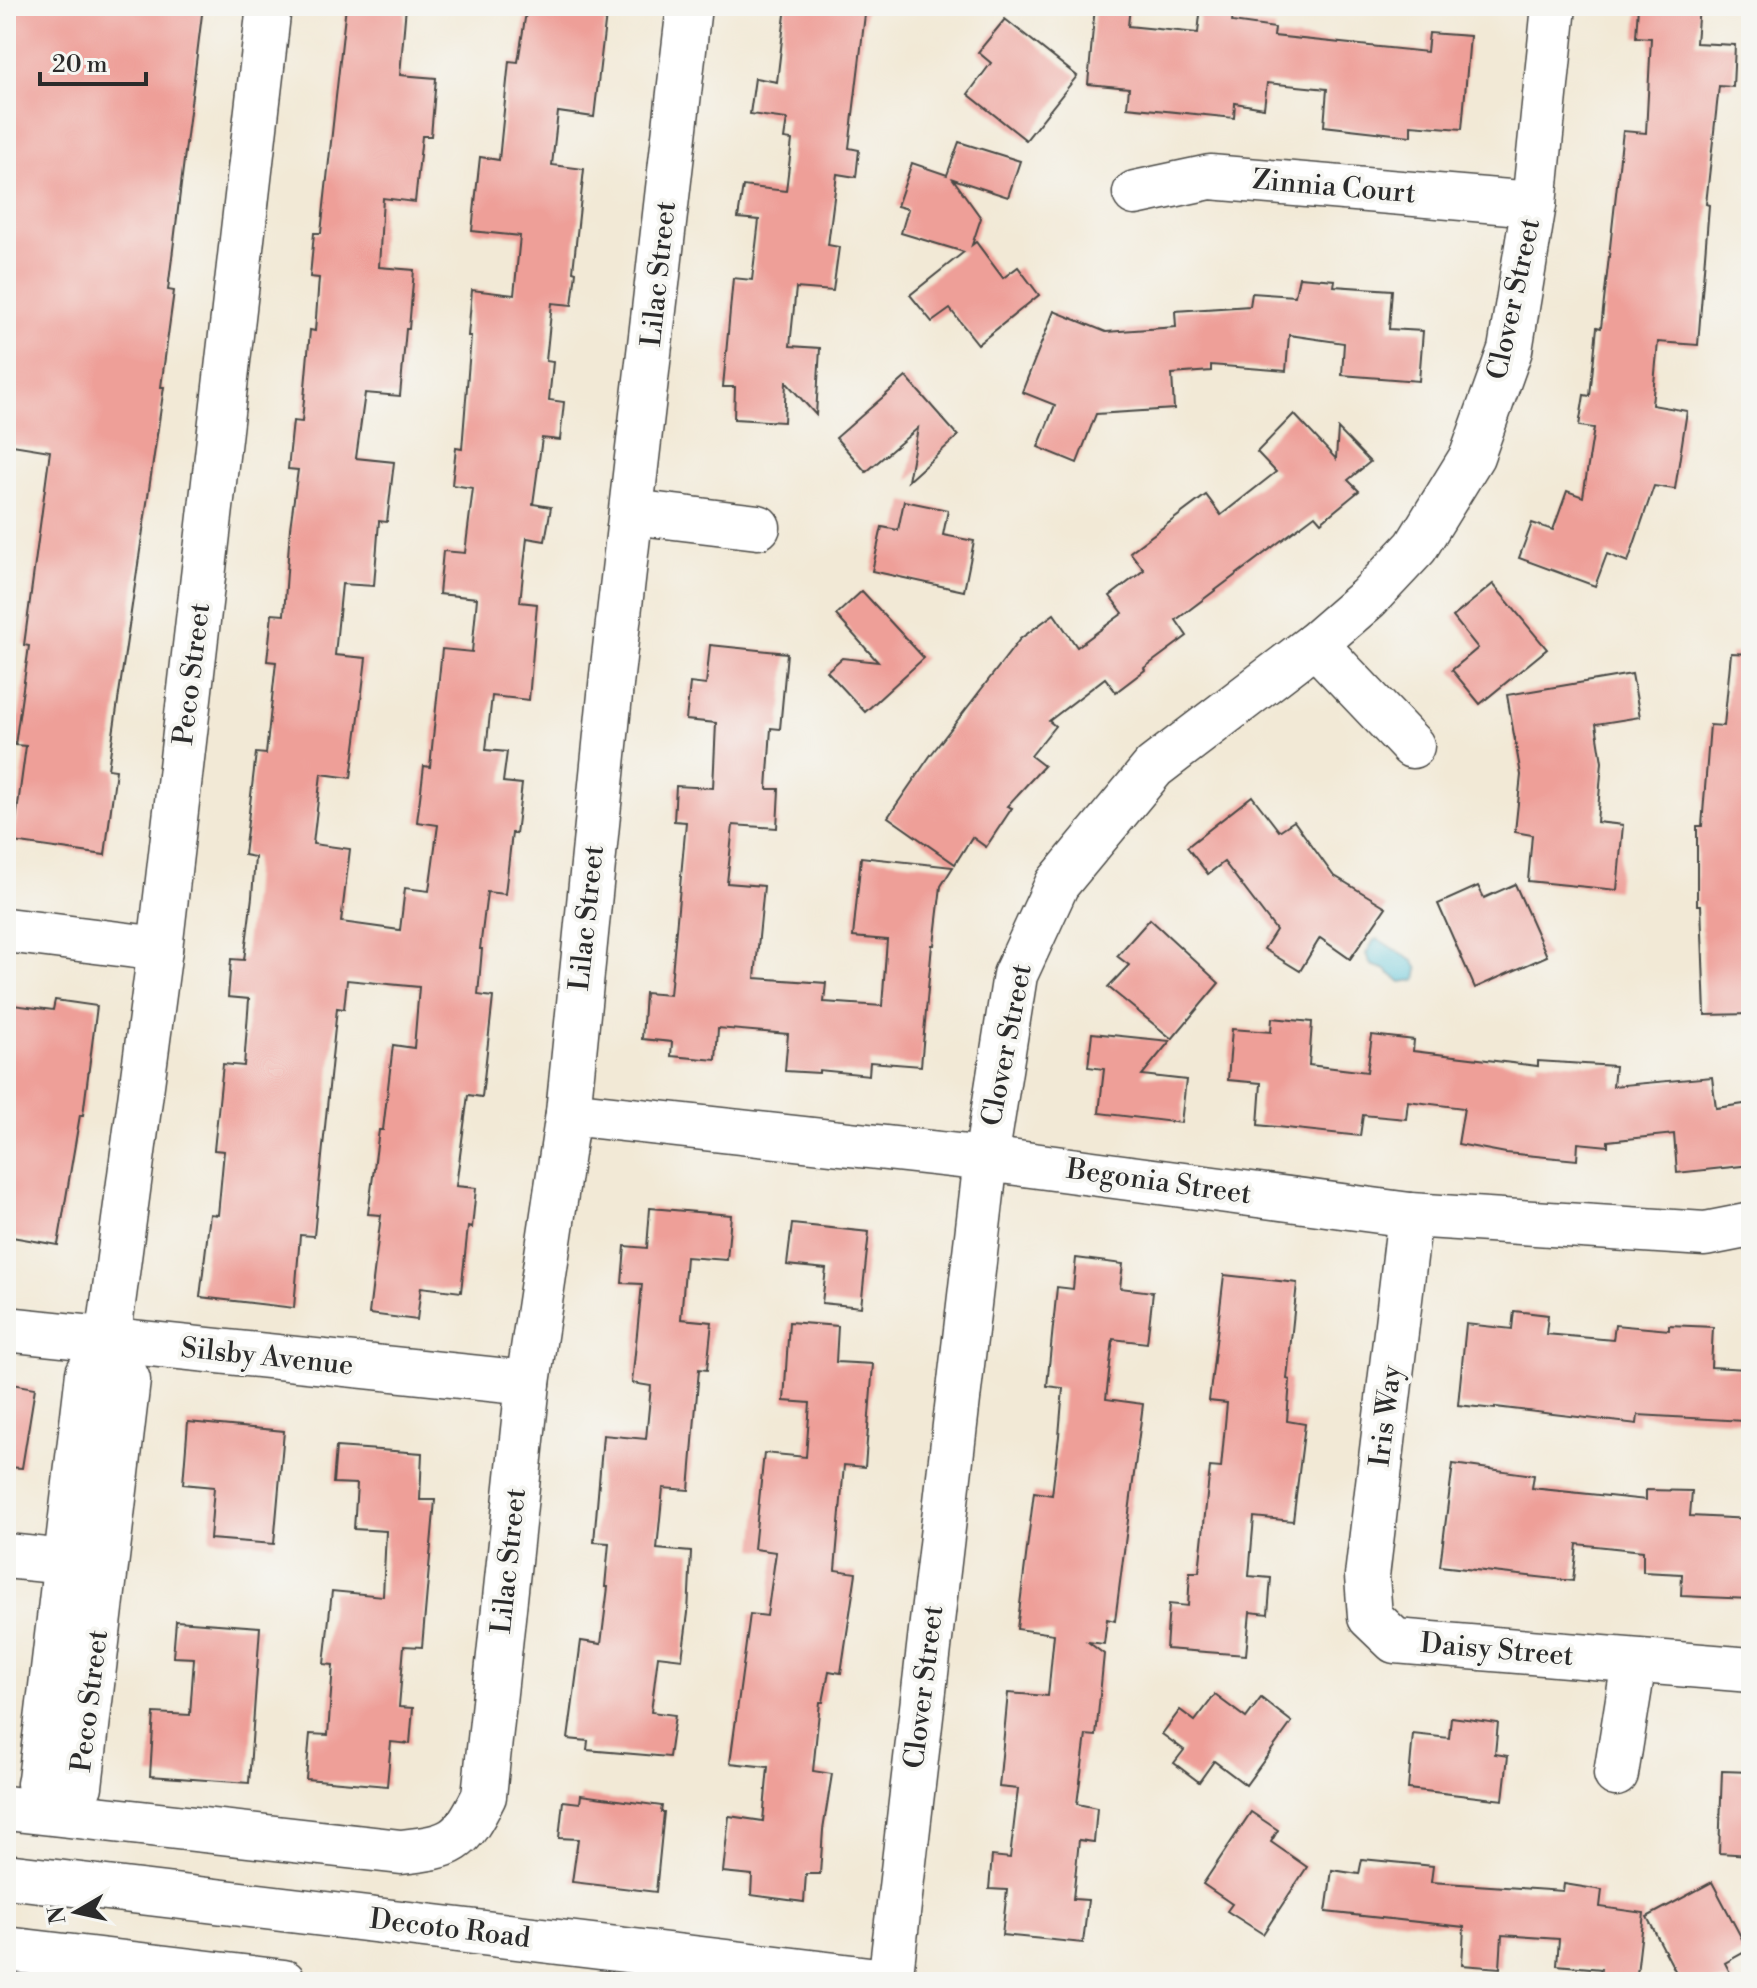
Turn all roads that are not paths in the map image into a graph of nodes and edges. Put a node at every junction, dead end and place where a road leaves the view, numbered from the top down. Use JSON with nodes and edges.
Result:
{"nodes":[{"id":1,"x":269,"y":6,"type":"edge"},
{"id":2,"x":689,"y":6,"type":"edge"},
{"id":3,"x":1554,"y":6,"type":"edge"},
{"id":4,"x":1135,"y":193,"type":"dead end"},
{"id":5,"x":1534,"y":204,"type":"junction"},
{"id":6,"x":632,"y":512,"type":"junction"},
{"id":7,"x":758,"y":527,"type":"dead end"},
{"id":8,"x":1315,"y":644,"type":"junction"},
{"id":9,"x":1412,"y":746,"type":"dead end"},
{"id":10,"x":6,"y":930,"type":"edge"},
{"id":11,"x":160,"y":949,"type":"junction"},
{"id":12,"x":568,"y":1113,"type":"junction"},
{"id":13,"x":986,"y":1159,"type":"junction"},
{"id":14,"x":1410,"y":1215,"type":"junction"},
{"id":15,"x":1751,"y":1225,"type":"edge"},
{"id":16,"x":6,"y":1329,"type":"edge"},
{"id":17,"x":108,"y":1341,"type":"junction"},
{"id":18,"x":528,"y":1383,"type":"junction"},
{"id":19,"x":6,"y":1556,"type":"edge"},
{"id":20,"x":66,"y":1562,"type":"junction"},
{"id":21,"x":1370,"y":1617,"type":"joint"},
{"id":22,"x":1634,"y":1662,"type":"junction"},
{"id":23,"x":1751,"y":1670,"type":"edge"},
{"id":24,"x":1616,"y":1774,"type":"dead end"},
{"id":25,"x":6,"y":1808,"type":"edge"},
{"id":26,"x":56,"y":1813,"type":"junction"},
{"id":27,"x":6,"y":1876,"type":"edge"},
{"id":28,"x":6,"y":1949,"type":"edge"},
{"id":29,"x":284,"y":1982,"type":"edge"},
{"id":30,"x":891,"y":1982,"type":"edge"}],
"edges":[{"from":1,"to":11,"type":"street","name":"Peco Street"},
{"from":2,"to":6,"type":"street","name":"Lilac Street"},
{"from":3,"to":5,"type":"street","name":"Clover Street"},
{"from":4,"to":5,"type":"street","name":"Zinnia Court"},
{"from":5,"to":8,"type":"street","name":"Clover Street"},
{"from":6,"to":7,"type":"street"},
{"from":6,"to":12,"type":"street","name":"Lilac Street"},
{"from":8,"to":9,"type":"street"},
{"from":8,"to":13,"type":"street","name":"Clover Street"},
{"from":10,"to":11,"type":"street"},
{"from":11,"to":17,"type":"street","name":"Peco Street"},
{"from":12,"to":13,"type":"street","name":"Begonia Street"},
{"from":12,"to":18,"type":"street","name":"Lilac Street"},
{"from":13,"to":14,"type":"street","name":"Begonia Street"},
{"from":13,"to":30,"type":"street","name":"Clover Street"},
{"from":14,"to":15,"type":"street","name":"Begonia Street"},
{"from":14,"to":21,"type":"street","name":"Iris Way"},
{"from":16,"to":17,"type":"street","name":"Silsby Avenue"},
{"from":17,"to":18,"type":"street","name":"Silsby Avenue"},
{"from":17,"to":20,"type":"street","name":"Peco Street"},
{"from":17,"to":26,"type":"street","name":"Peco Street"},
{"from":18,"to":26,"type":"street","name":"Lilac Street"},
{"from":19,"to":20,"type":"street"},
{"from":20,"to":26,"type":"street","name":"Peco Street"},
{"from":21,"to":22,"type":"street","name":"Daisy Street"},
{"from":22,"to":23,"type":"street","name":"Daisy Street"},
{"from":22,"to":24,"type":"street"},
{"from":25,"to":26,"type":"street"},
{"from":27,"to":30,"type":"street","name":"Decoto Road"},
{"from":28,"to":29,"type":"street"}]}
